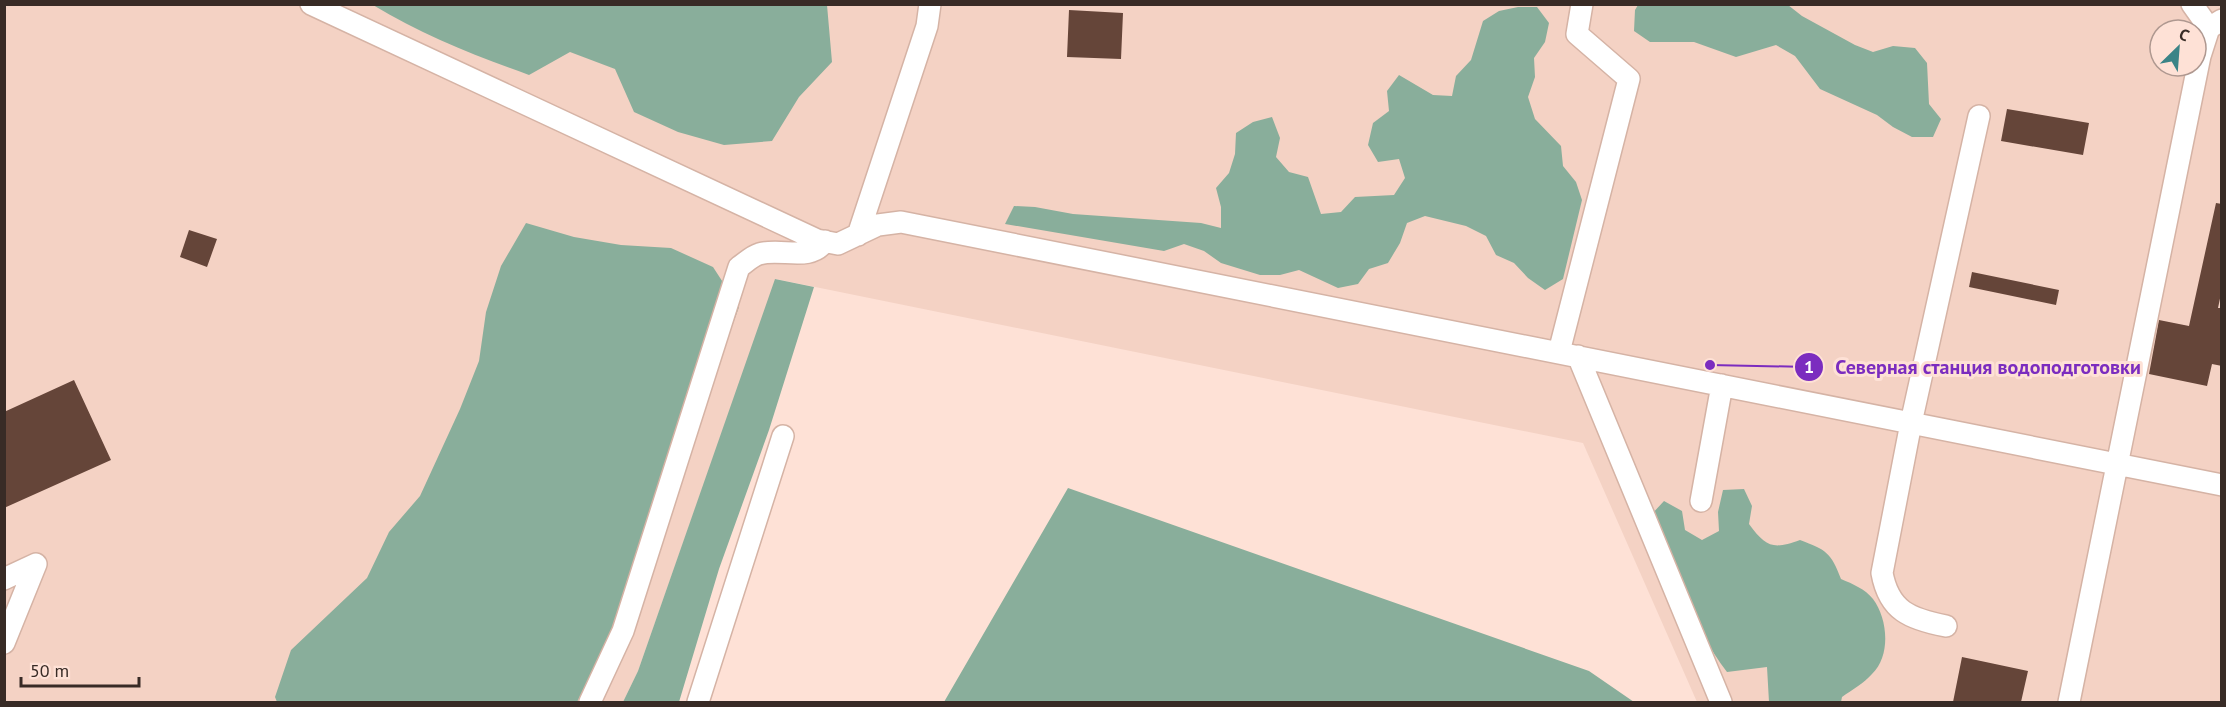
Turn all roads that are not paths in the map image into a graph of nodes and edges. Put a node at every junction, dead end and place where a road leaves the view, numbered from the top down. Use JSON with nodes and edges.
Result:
{"nodes":[{"id":1,"x":311,"y":4,"type":"edge"},
{"id":2,"x":930,"y":4,"type":"edge"},
{"id":3,"x":1582,"y":4,"type":"edge"},
{"id":4,"x":2192,"y":4,"type":"edge"},
{"id":5,"x":2215,"y":24,"type":"edge"},
{"id":6,"x":1979,"y":116,"type":"dead end"},
{"id":7,"x":858,"y":235,"type":"junction"},
{"id":8,"x":825,"y":241,"type":"junction"},
{"id":9,"x":1569,"y":354,"type":"junction"},
{"id":10,"x":1722,"y":385,"type":"junction"},
{"id":11,"x":1911,"y":423,"type":"junction"},
{"id":12,"x":783,"y":436,"type":"dead end"},
{"id":13,"x":2118,"y":464,"type":"junction"},
{"id":14,"x":2222,"y":485,"type":"edge"},
{"id":15,"x":1701,"y":501,"type":"dead end"},
{"id":16,"x":4,"y":579,"type":"edge"},
{"id":17,"x":1946,"y":626,"type":"dead end"},
{"id":18,"x":4,"y":643,"type":"edge"},
{"id":19,"x":590,"y":702,"type":"edge"},
{"id":20,"x":698,"y":702,"type":"edge"},
{"id":21,"x":1721,"y":702,"type":"edge"},
{"id":22,"x":2069,"y":702,"type":"edge"}],
"edges":[{"from":1,"to":8,"type":"lane"},
{"from":2,"to":7,"type":"lane"},
{"from":3,"to":9,"type":"lane"},
{"from":4,"to":5,"type":"lane"},
{"from":5,"to":13,"type":"lane"},
{"from":6,"to":11,"type":"lane"},
{"from":7,"to":8,"type":"lane"},
{"from":7,"to":9,"type":"lane"},
{"from":8,"to":19,"type":"lane"},
{"from":9,"to":10,"type":"lane"},
{"from":9,"to":21,"type":"lane"},
{"from":10,"to":11,"type":"lane"},
{"from":10,"to":15,"type":"lane"},
{"from":11,"to":13,"type":"lane"},
{"from":11,"to":17,"type":"lane"},
{"from":12,"to":20,"type":"lane"},
{"from":13,"to":14,"type":"lane"},
{"from":13,"to":22,"type":"lane"},
{"from":16,"to":18,"type":"lane"}]}
